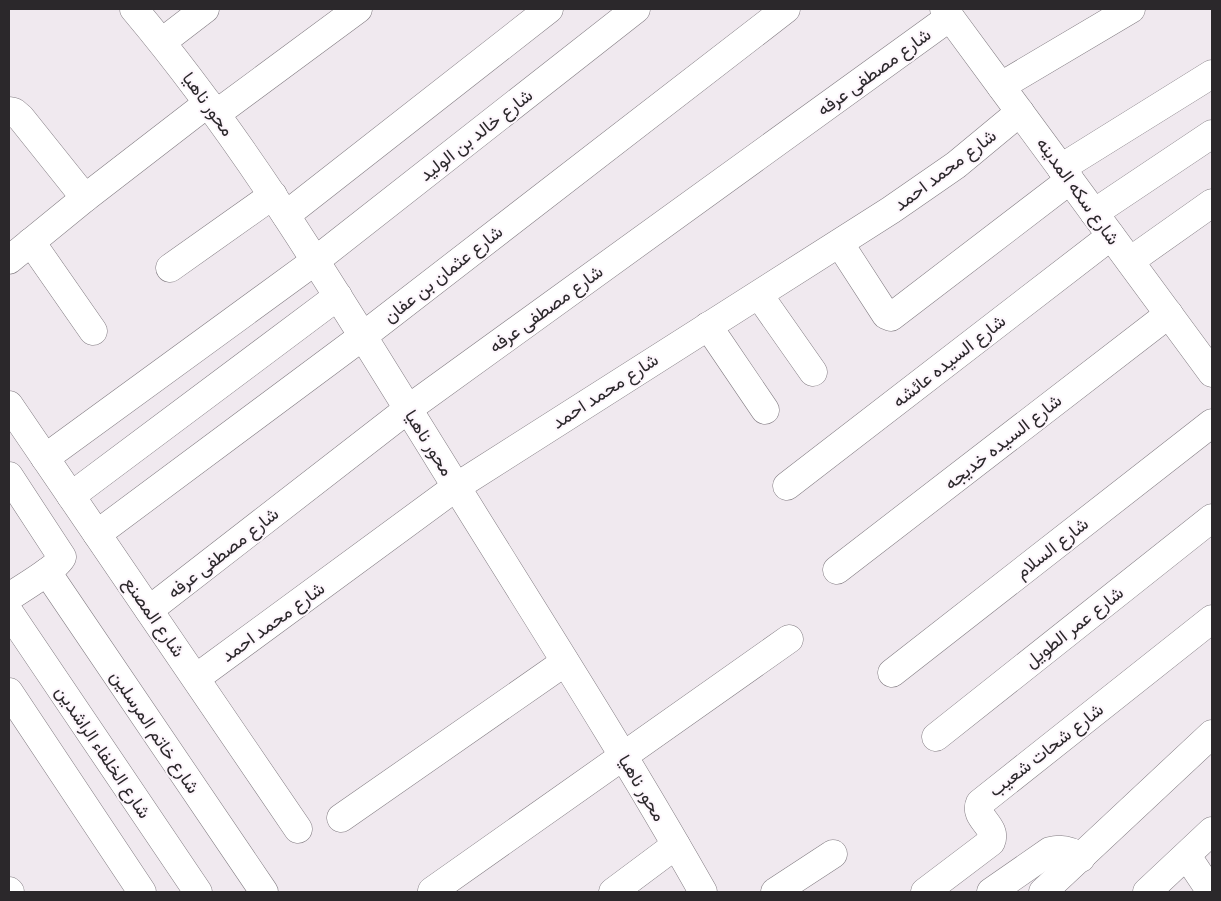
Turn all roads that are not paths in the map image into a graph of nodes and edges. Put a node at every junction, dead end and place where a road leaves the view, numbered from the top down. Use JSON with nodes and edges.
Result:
{"nodes":[{"id":1,"x":134,"y":9,"type":"edge"},
{"id":2,"x":205,"y":9,"type":"edge"},
{"id":3,"x":358,"y":9,"type":"edge"},
{"id":4,"x":549,"y":9,"type":"edge"},
{"id":5,"x":636,"y":9,"type":"edge"},
{"id":6,"x":786,"y":9,"type":"edge"},
{"id":7,"x":1131,"y":9,"type":"edge"},
{"id":8,"x":947,"y":13,"type":"edge"},
{"id":9,"x":162,"y":42,"type":"junction"},
{"id":10,"x":1212,"y":74,"type":"edge"},
{"id":11,"x":1001,"y":86,"type":"junction"},
{"id":12,"x":212,"y":108,"type":"junction"},
{"id":13,"x":9,"y":112,"type":"edge"},
{"id":14,"x":1020,"y":112,"type":"junction"},
{"id":15,"x":1212,"y":134,"type":"edge"},
{"id":16,"x":1066,"y":174,"type":"junction"},
{"id":17,"x":85,"y":198,"type":"junction"},
{"id":18,"x":1212,"y":202,"type":"edge"},
{"id":19,"x":280,"y":205,"type":"junction"},
{"id":20,"x":1094,"y":213,"type":"junction"},
{"id":21,"x":1111,"y":236,"type":"junction"},
{"id":22,"x":30,"y":242,"type":"junction"},
{"id":23,"x":840,"y":244,"type":"junction"},
{"id":24,"x":9,"y":260,"type":"edge"},
{"id":25,"x":315,"y":260,"type":"junction"},
{"id":26,"x":1130,"y":261,"type":"junction"},
{"id":27,"x":170,"y":268,"type":"dead end"},
{"id":28,"x":759,"y":294,"type":"junction"},
{"id":29,"x":338,"y":296,"type":"junction"},
{"id":30,"x":1169,"y":314,"type":"junction"},
{"id":31,"x":708,"y":326,"type":"junction"},
{"id":32,"x":93,"y":331,"type":"dead end"},
{"id":33,"x":363,"y":336,"type":"junction"},
{"id":34,"x":1207,"y":355,"type":"edge"},
{"id":35,"x":813,"y":372,"type":"dead end"},
{"id":36,"x":9,"y":405,"type":"edge"},
{"id":37,"x":408,"y":409,"type":"junction"},
{"id":38,"x":765,"y":410,"type":"dead end"},
{"id":39,"x":1212,"y":423,"type":"edge"},
{"id":40,"x":45,"y":458,"type":"junction"},
{"id":41,"x":9,"y":476,"type":"edge"},
{"id":42,"x":787,"y":486,"type":"dead end"},
{"id":43,"x":456,"y":487,"type":"junction"},
{"id":44,"x":71,"y":496,"type":"junction"},
{"id":45,"x":1212,"y":518,"type":"edge"},
{"id":46,"x":97,"y":534,"type":"junction"},
{"id":47,"x":837,"y":570,"type":"dead end"},
{"id":48,"x":46,"y":572,"type":"junction"},
{"id":49,"x":9,"y":597,"type":"edge"},
{"id":50,"x":149,"y":610,"type":"junction"},
{"id":51,"x":9,"y":612,"type":"edge"},
{"id":52,"x":1212,"y":619,"type":"edge"},
{"id":53,"x":790,"y":639,"type":"dead end"},
{"id":54,"x":565,"y":662,"type":"junction"},
{"id":55,"x":892,"y":673,"type":"dead end"},
{"id":56,"x":196,"y":678,"type":"junction"},
{"id":57,"x":9,"y":692,"type":"edge"},
{"id":58,"x":1212,"y":734,"type":"edge"},
{"id":59,"x":936,"y":737,"type":"dead end"},
{"id":60,"x":623,"y":757,"type":"junction"},
{"id":61,"x":341,"y":818,"type":"dead end"},
{"id":62,"x":298,"y":829,"type":"dead end"},
{"id":63,"x":1212,"y":830,"type":"edge"},
{"id":64,"x":676,"y":844,"type":"junction"},
{"id":65,"x":833,"y":854,"type":"dead end"},
{"id":66,"x":1187,"y":856,"type":"junction"},
{"id":67,"x":1081,"y":858,"type":"junction"},
{"id":68,"x":142,"y":892,"type":"edge"},
{"id":69,"x":198,"y":892,"type":"edge"},
{"id":70,"x":264,"y":892,"type":"edge"},
{"id":71,"x":432,"y":892,"type":"edge"},
{"id":72,"x":613,"y":892,"type":"edge"},
{"id":73,"x":703,"y":892,"type":"edge"},
{"id":74,"x":775,"y":892,"type":"edge"},
{"id":75,"x":925,"y":892,"type":"edge"},
{"id":76,"x":991,"y":892,"type":"edge"},
{"id":77,"x":1043,"y":892,"type":"edge"},
{"id":78,"x":1147,"y":892,"type":"edge"},
{"id":79,"x":1211,"y":892,"type":"edge"}],
"edges":[{"from":1,"to":9,"type":"street","name":"محور ناهيا"},
{"from":2,"to":9,"type":"street"},
{"from":3,"to":12,"type":"street"},
{"from":4,"to":19,"type":"street"},
{"from":5,"to":25,"type":"street","name":"شارع خالد بن الوليد"},
{"from":6,"to":33,"type":"street","name":"شارع عثمان بن عفان"},
{"from":7,"to":11,"type":"street"},
{"from":8,"to":11,"type":"street","name":"شارع سكه المدينه"},
{"from":8,"to":37,"type":"street","name":"شارع مصطفى عرفه"},
{"from":9,"to":12,"type":"street","name":"محور ناهيا"},
{"from":10,"to":16,"type":"street"},
{"from":11,"to":14,"type":"street","name":"شارع سكه المدينه"},
{"from":12,"to":17,"type":"street"},
{"from":12,"to":19,"type":"street","name":"محور ناهيا"},
{"from":13,"to":17,"type":"street"},
{"from":14,"to":16,"type":"street","name":"شارع سكه المدينه"},
{"from":14,"to":23,"type":"street","name":"شارع محمد احمد"},
{"from":15,"to":20,"type":"street"},
{"from":16,"to":20,"type":"street","name":"شارع سكه المدينه"},
{"from":16,"to":23,"type":"street"},
{"from":17,"to":22,"type":"street"},
{"from":18,"to":26,"type":"street"},
{"from":19,"to":25,"type":"street","name":"محور ناهيا"},
{"from":19,"to":27,"type":"street"},
{"from":20,"to":21,"type":"street","name":"شارع سكه المدينه"},
{"from":21,"to":26,"type":"street","name":"شارع سكه المدينه"},
{"from":21,"to":42,"type":"street","name":"شارع السيده عائشه"},
{"from":22,"to":24,"type":"street"},
{"from":22,"to":32,"type":"street"},
{"from":23,"to":28,"type":"street","name":"شارع محمد احمد"},
{"from":25,"to":29,"type":"street","name":"محور ناهيا"},
{"from":25,"to":40,"type":"street","name":"شارع خالد بن الوليد"},
{"from":26,"to":30,"type":"street","name":"شارع سكه المدينه"},
{"from":28,"to":31,"type":"street","name":"شارع محمد احمد"},
{"from":28,"to":35,"type":"street"},
{"from":29,"to":33,"type":"street","name":"محور ناهيا"},
{"from":29,"to":44,"type":"street"},
{"from":30,"to":34,"type":"street","name":"شارع سكه المدينه"},
{"from":30,"to":47,"type":"street","name":"شارع السيده خديجه"},
{"from":31,"to":38,"type":"street"},
{"from":31,"to":43,"type":"street","name":"شارع محمد احمد"},
{"from":33,"to":37,"type":"street","name":"محور ناهيا"},
{"from":33,"to":46,"type":"street","name":"شارع عثمان بن عفان"},
{"from":36,"to":40,"type":"street","name":"شارع المصنع"},
{"from":37,"to":43,"type":"street","name":"محور ناهيا"},
{"from":37,"to":50,"type":"street","name":"شارع مصطفى عرفه"},
{"from":39,"to":55,"type":"street","name":"شارع السلام"},
{"from":40,"to":44,"type":"street","name":"شارع المصنع"},
{"from":41,"to":48,"type":"street"},
{"from":43,"to":54,"type":"street","name":"محور ناهيا"},
{"from":43,"to":56,"type":"street","name":"شارع محمد احمد"},
{"from":44,"to":46,"type":"street","name":"شارع المصنع"},
{"from":45,"to":59,"type":"street","name":"شارع عمر الطويل"},
{"from":46,"to":50,"type":"street","name":"شارع المصنع"},
{"from":48,"to":49,"type":"street"},
{"from":48,"to":70,"type":"street","name":"شارع خاتم المرسلين"},
{"from":50,"to":56,"type":"street","name":"شارع المصنع"},
{"from":51,"to":69,"type":"street","name":"شارع الخلفاء الراشدين"},
{"from":52,"to":75,"type":"street","name":"شارع شحات شعيب"},
{"from":53,"to":60,"type":"street"},
{"from":54,"to":60,"type":"street","name":"محور ناهيا"},
{"from":54,"to":61,"type":"street"},
{"from":56,"to":62,"type":"street","name":"شارع المصنع"},
{"from":57,"to":68,"type":"street"},
{"from":58,"to":67,"type":"street"},
{"from":60,"to":64,"type":"street","name":"محور ناهيا"},
{"from":60,"to":71,"type":"street"},
{"from":63,"to":66,"type":"street"},
{"from":64,"to":72,"type":"street"},
{"from":64,"to":73,"type":"street","name":"محور ناهيا"},
{"from":65,"to":74,"type":"street"},
{"from":66,"to":78,"type":"street"},
{"from":66,"to":79,"type":"street"},
{"from":67,"to":76,"type":"street"},
{"from":67,"to":77,"type":"street"}]}
